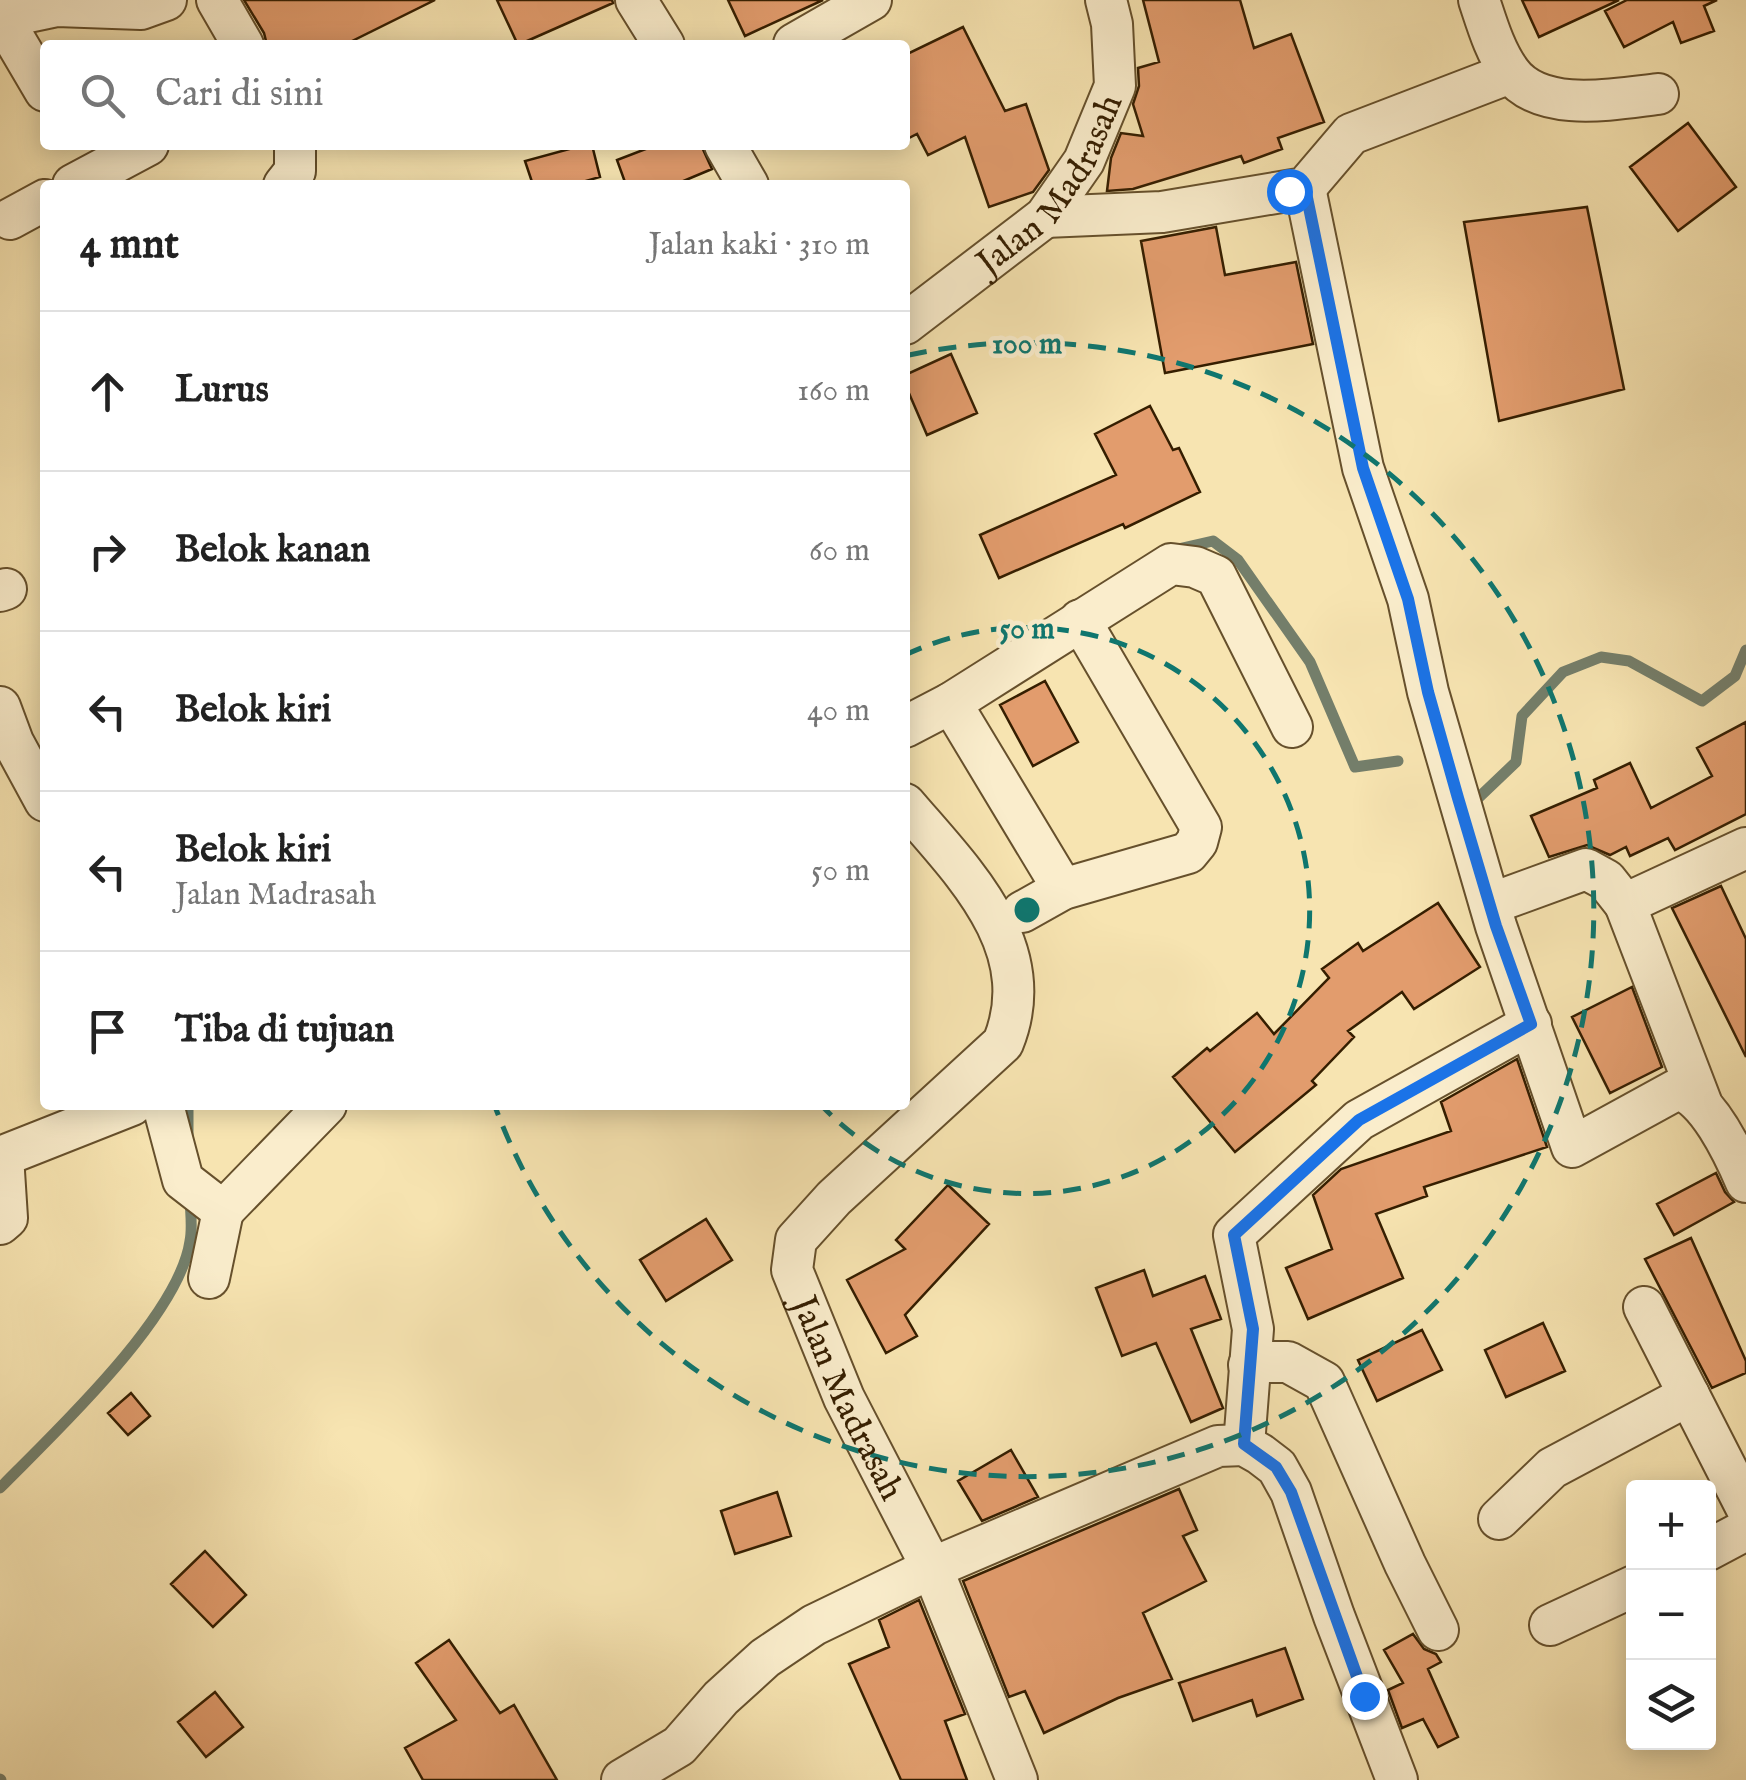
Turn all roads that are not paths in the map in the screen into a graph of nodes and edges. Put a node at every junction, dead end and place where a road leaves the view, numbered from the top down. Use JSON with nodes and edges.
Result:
{"nodes":[{"id":1,"x":166,"y":0,"type":"edge"},
{"id":2,"x":217,"y":0,"type":"edge"},
{"id":3,"x":636,"y":0,"type":"edge"},
{"id":4,"x":872,"y":0,"type":"edge"},
{"id":5,"x":1106,"y":0,"type":"edge"},
{"id":6,"x":1479,"y":0,"type":"edge"},
{"id":7,"x":1,"y":18,"type":"edge"},
{"id":8,"x":240,"y":40,"type":"edge"},
{"id":9,"x":661,"y":40,"type":"edge"},
{"id":10,"x":801,"y":40,"type":"edge"},
{"id":11,"x":1510,"y":73,"type":"junction"},
{"id":12,"x":40,"y":83,"type":"edge"},
{"id":13,"x":1658,"y":94,"type":"dead end"},
{"id":14,"x":133,"y":150,"type":"edge"},
{"id":15,"x":295,"y":150,"type":"edge"},
{"id":16,"x":728,"y":150,"type":"edge"},
{"id":17,"x":81,"y":168,"type":"edge"},
{"id":18,"x":288,"y":180,"type":"edge"},
{"id":19,"x":745,"y":180,"type":"edge"},
{"id":20,"x":1305,"y":188,"type":"junction"},
{"id":21,"x":40,"y":203,"type":"edge"},
{"id":22,"x":1044,"y":217,"type":"junction"},
{"id":23,"x":10,"y":219,"type":"dead end"},
{"id":24,"x":910,"y":320,"type":"edge"},
{"id":25,"x":1080,"y":620,"type":"junction"},
{"id":26,"x":951,"y":703,"type":"junction"},
{"id":27,"x":0,"y":707,"type":"edge"},
{"id":28,"x":910,"y":724,"type":"edge"},
{"id":29,"x":1292,"y":726,"type":"dead end"},
{"id":30,"x":40,"y":792,"type":"edge"},
{"id":31,"x":910,"y":810,"type":"edge"},
{"id":32,"x":1746,"y":848,"type":"edge"},
{"id":33,"x":1063,"y":889,"type":"junction"},
{"id":34,"x":1490,"y":904,"type":"junction"},
{"id":35,"x":1625,"y":904,"type":"junction"},
{"id":36,"x":1022,"y":912,"type":"dead end"},
{"id":37,"x":1531,"y":1024,"type":"junction"},
{"id":38,"x":1702,"y":1102,"type":"junction"},
{"id":39,"x":119,"y":1110,"type":"edge"},
{"id":40,"x":164,"y":1110,"type":"edge"},
{"id":41,"x":320,"y":1110,"type":"edge"},
{"id":42,"x":1746,"y":1182,"type":"edge"},
{"id":43,"x":207,"y":1198,"type":"junction"},
{"id":44,"x":0,"y":1224,"type":"edge"},
{"id":45,"x":209,"y":1278,"type":"dead end"},
{"id":46,"x":1644,"y":1307,"type":"dead end"},
{"id":47,"x":1249,"y":1365,"type":"junction"},
{"id":48,"x":1690,"y":1395,"type":"junction"},
{"id":49,"x":1231,"y":1445,"type":"junction"},
{"id":50,"x":1746,"y":1507,"type":"edge"},
{"id":51,"x":1499,"y":1519,"type":"dead end"},
{"id":52,"x":1746,"y":1530,"type":"edge"},
{"id":53,"x":1716,"y":1546,"type":"edge"},
{"id":54,"x":932,"y":1568,"type":"junction"},
{"id":55,"x":1626,"y":1590,"type":"edge"},
{"id":56,"x":1550,"y":1625,"type":"dead end"},
{"id":57,"x":1438,"y":1630,"type":"dead end"},
{"id":58,"x":685,"y":1763,"type":"edge"},
{"id":59,"x":622,"y":1780,"type":"edge"},
{"id":60,"x":1017,"y":1780,"type":"edge"},
{"id":61,"x":1397,"y":1780,"type":"edge"}],
"edges":[{"from":1,"to":7,"type":"street"},
{"from":2,"to":8,"type":"street"},
{"from":3,"to":9,"type":"street"},
{"from":4,"to":10,"type":"street"},
{"from":5,"to":22,"type":"street","name":"Jalan Madrasah"},
{"from":6,"to":11,"type":"street"},
{"from":7,"to":12,"type":"street"},
{"from":11,"to":13,"type":"street"},
{"from":11,"to":20,"type":"street"},
{"from":14,"to":17,"type":"street"},
{"from":15,"to":18,"type":"street"},
{"from":16,"to":19,"type":"street"},
{"from":20,"to":22,"type":"street"},
{"from":20,"to":34,"type":"street"},
{"from":21,"to":23,"type":"street"},
{"from":22,"to":24,"type":"street","name":"Jalan Madrasah"},
{"from":25,"to":26,"type":"street"},
{"from":25,"to":29,"type":"street"},
{"from":25,"to":33,"type":"street"},
{"from":26,"to":28,"type":"street"},
{"from":26,"to":33,"type":"street"},
{"from":27,"to":30,"type":"street"},
{"from":31,"to":54,"type":"street","name":"Jalan Madrasah"},
{"from":32,"to":35,"type":"street"},
{"from":33,"to":36,"type":"street"},
{"from":34,"to":35,"type":"street"},
{"from":34,"to":37,"type":"street"},
{"from":35,"to":38,"type":"street"},
{"from":37,"to":38,"type":"street"},
{"from":37,"to":47,"type":"street"},
{"from":38,"to":42,"type":"street"},
{"from":39,"to":44,"type":"street"},
{"from":40,"to":43,"type":"street"},
{"from":41,"to":43,"type":"street"},
{"from":43,"to":45,"type":"street"},
{"from":46,"to":48,"type":"street"},
{"from":47,"to":49,"type":"street"},
{"from":47,"to":57,"type":"street"},
{"from":48,"to":50,"type":"street"},
{"from":48,"to":51,"type":"street"},
{"from":49,"to":54,"type":"street"},
{"from":49,"to":61,"type":"street"},
{"from":52,"to":53,"type":"street"},
{"from":54,"to":58,"type":"street"},
{"from":54,"to":60,"type":"street","name":"Jalan Madrasah"},
{"from":55,"to":56,"type":"street"},
{"from":58,"to":59,"type":"street"}]}
